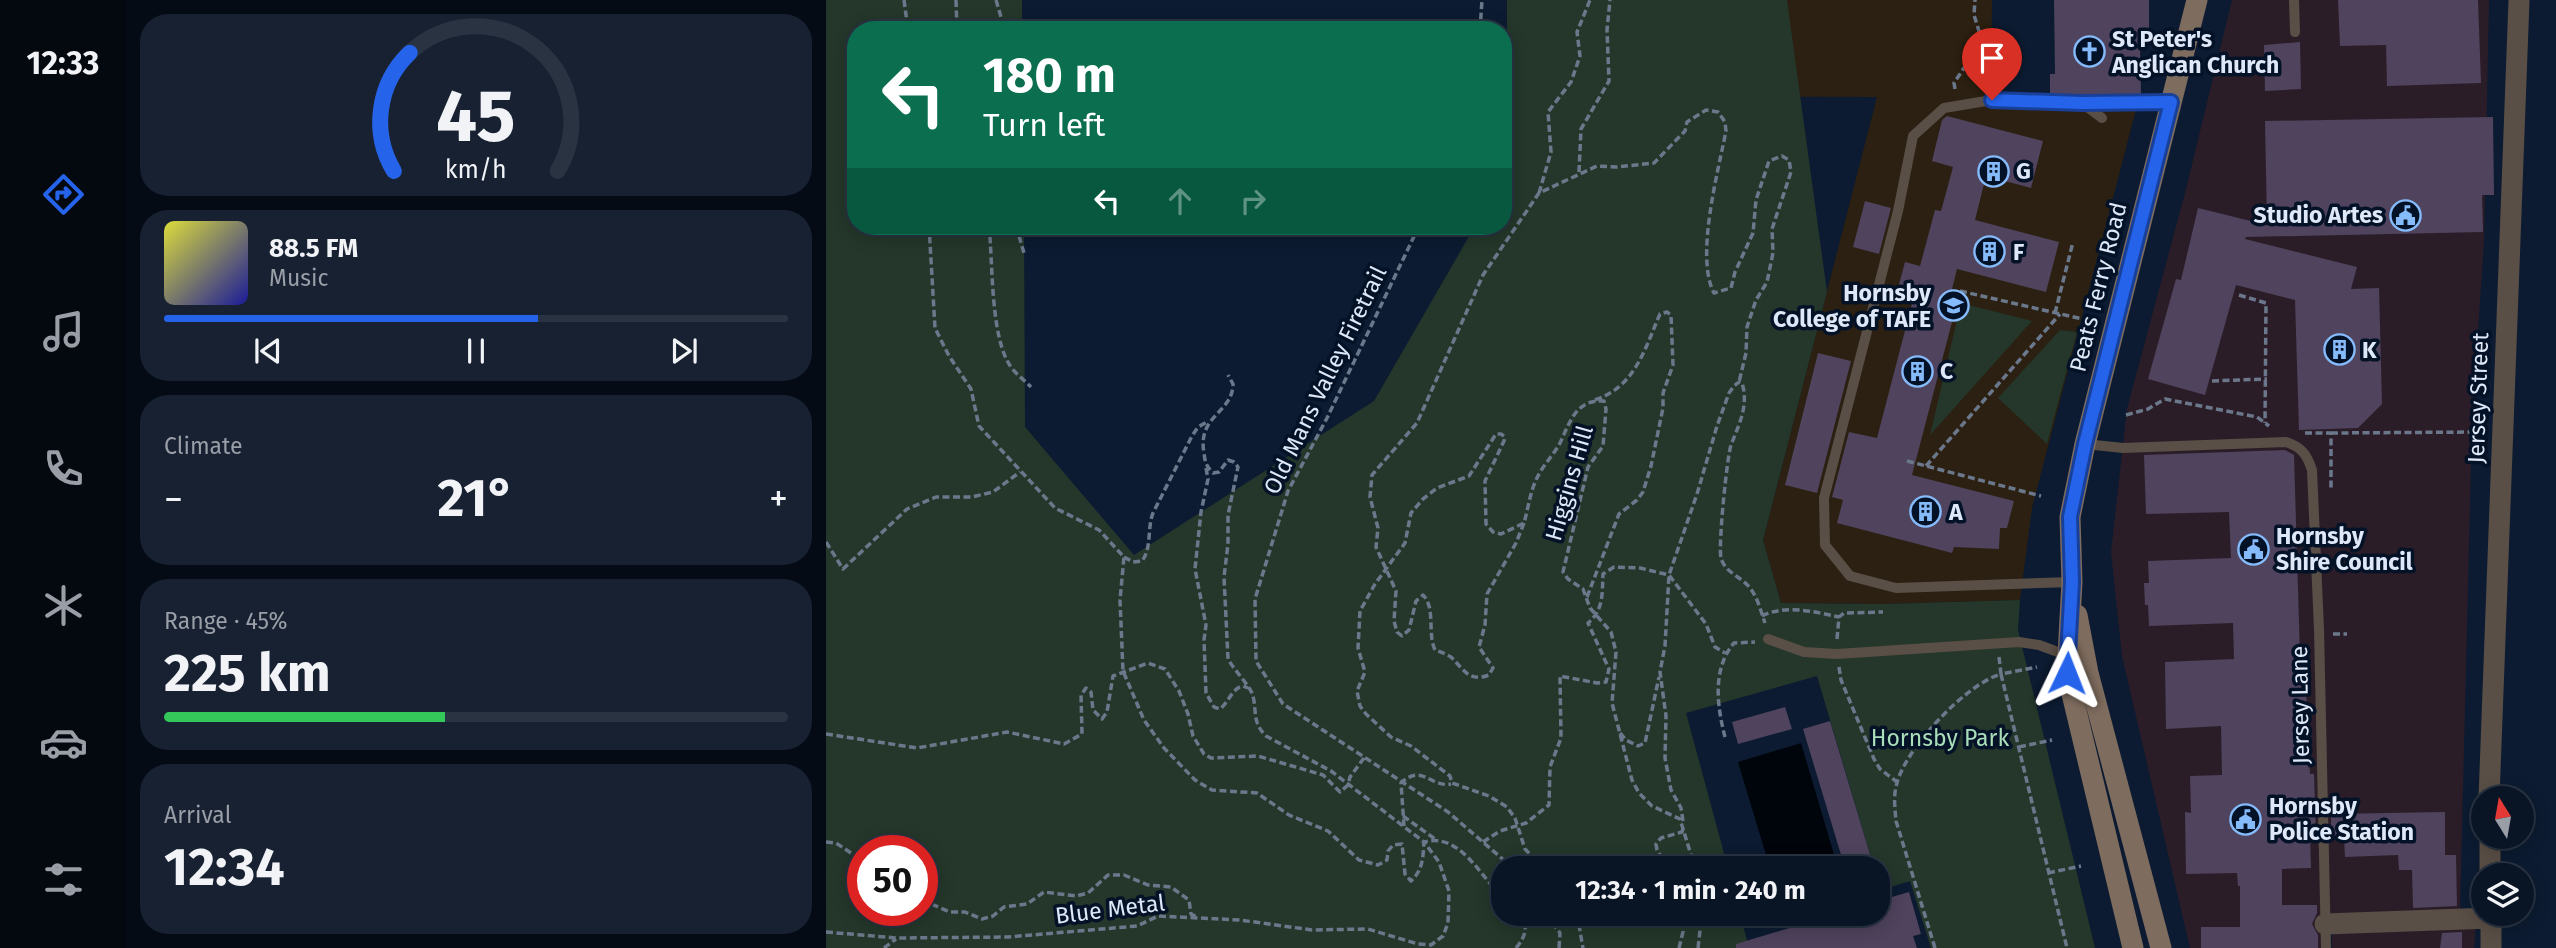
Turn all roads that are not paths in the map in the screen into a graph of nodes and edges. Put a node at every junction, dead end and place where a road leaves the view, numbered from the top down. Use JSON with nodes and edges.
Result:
{"nodes":[{"id":1,"x":2197,"y":0,"type":"edge"},
{"id":2,"x":2294,"y":0,"type":"edge"},
{"id":3,"x":2519,"y":0,"type":"edge"},
{"id":4,"x":2295,"y":32,"type":"dead end"},
{"id":5,"x":2171,"y":102,"type":"junction"},
{"id":6,"x":2082,"y":103,"type":"junction"},
{"id":7,"x":2102,"y":118,"type":"dead end"},
{"id":8,"x":2085,"y":444,"type":"junction"},
{"id":9,"x":2072,"y":585,"type":"junction"},
{"id":10,"x":1768,"y":639,"type":"road end"},
{"id":11,"x":2066,"y":654,"type":"junction"},
{"id":12,"x":2489,"y":786,"type":"edge"},
{"id":13,"x":2471,"y":917,"type":"edge"},
{"id":14,"x":2325,"y":924,"type":"junction"},
{"id":15,"x":2491,"y":926,"type":"edge"},
{"id":16,"x":2133,"y":948,"type":"edge"},
{"id":17,"x":2161,"y":948,"type":"edge"},
{"id":18,"x":2326,"y":948,"type":"edge"},
{"id":19,"x":2491,"y":948,"type":"edge"}],
"edges":[{"from":1,"to":5,"type":"main road","name":"Peats Ferry Road"},
{"from":2,"to":4,"type":"lane"},
{"from":3,"to":12,"type":"street","name":"Jersey Street"},
{"from":5,"to":6,"type":"lane"},
{"from":5,"to":8,"type":"main road","name":"Peats Ferry Road"},
{"from":6,"to":7,"type":"lane"},
{"from":6,"to":9,"type":"lane"},
{"from":8,"to":9,"type":"main road","name":"Peats Ferry Road"},
{"from":8,"to":14,"type":"lane","name":"Jersey Lane"},
{"from":9,"to":11,"type":"main road","name":"Peats Ferry Road"},
{"from":9,"to":17,"type":"main road","name":"Peats Ferry Road"},
{"from":10,"to":11,"type":"lane"},
{"from":11,"to":16,"type":"main road","name":"Peats Ferry Road"},
{"from":13,"to":14,"type":"street"},
{"from":14,"to":18,"type":"lane","name":"Jersey Lane"},
{"from":15,"to":19,"type":"street"}]}
